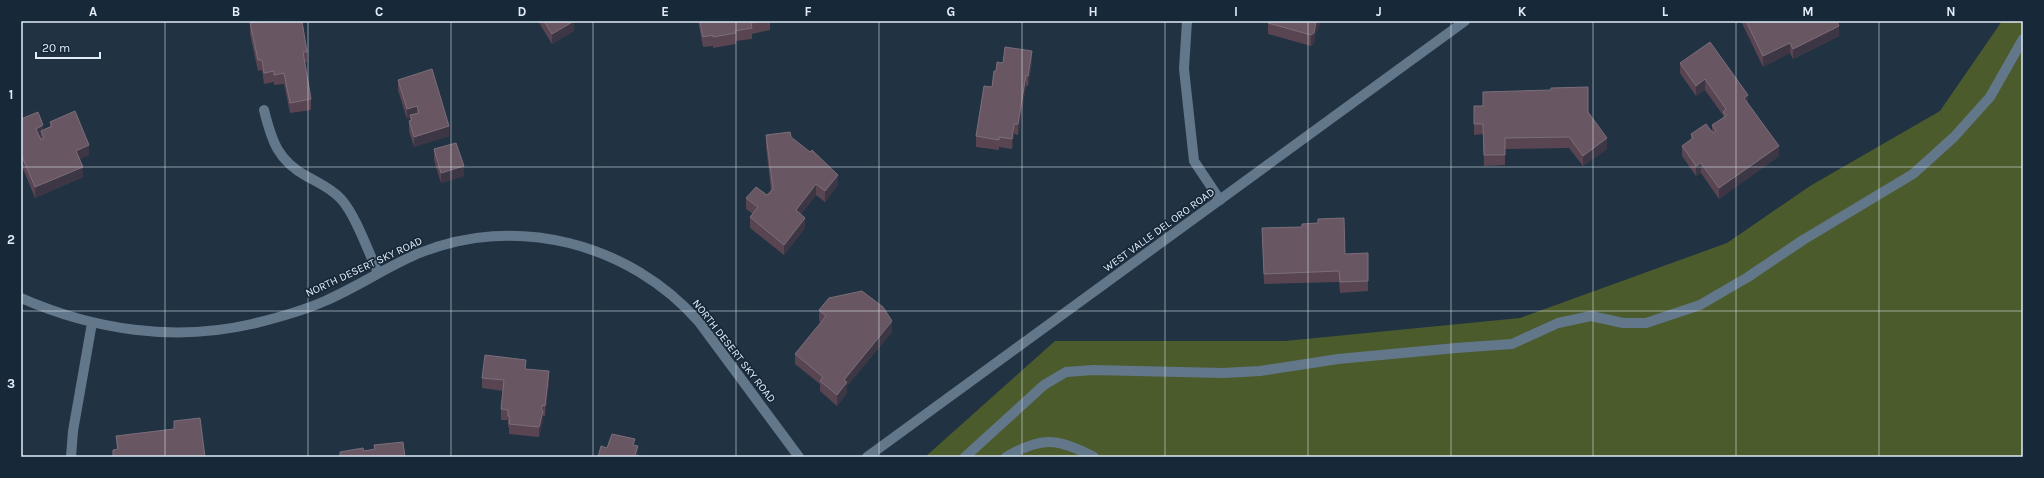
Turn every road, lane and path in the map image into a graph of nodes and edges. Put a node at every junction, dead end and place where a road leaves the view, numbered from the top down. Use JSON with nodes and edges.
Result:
{"nodes":[{"id":1,"x":1187,"y":21,"type":"edge"},
{"id":2,"x":1465,"y":21,"type":"edge"},
{"id":3,"x":2023,"y":39,"type":"edge"},
{"id":4,"x":264,"y":110,"type":"dead end"},
{"id":5,"x":1220,"y":200,"type":"junction"},
{"id":6,"x":378,"y":273,"type":"junction"},
{"id":7,"x":21,"y":298,"type":"edge"},
{"id":8,"x":92,"y":323,"type":"junction"},
{"id":9,"x":71,"y":457,"type":"edge"},
{"id":10,"x":799,"y":457,"type":"edge"},
{"id":11,"x":867,"y":457,"type":"edge"},
{"id":12,"x":965,"y":457,"type":"edge"},
{"id":13,"x":1006,"y":457,"type":"edge"},
{"id":14,"x":1094,"y":457,"type":"edge"}],
"edges":[{"from":1,"to":5,"type":"street"},
{"from":2,"to":5,"type":"street","name":"WEST VALLE DEL ORO ROAD"},
{"from":3,"to":12,"type":"street"},
{"from":4,"to":6,"type":"street"},
{"from":5,"to":11,"type":"street","name":"WEST VALLE DEL ORO ROAD"},
{"from":6,"to":8,"type":"street","name":"NORTH DESERT SKY ROAD"},
{"from":6,"to":10,"type":"street","name":"NORTH DESERT SKY ROAD"},
{"from":7,"to":8,"type":"street","name":"NORTH DESERT SKY ROAD"},
{"from":8,"to":9,"type":"street"},
{"from":13,"to":14,"type":"street"}]}
